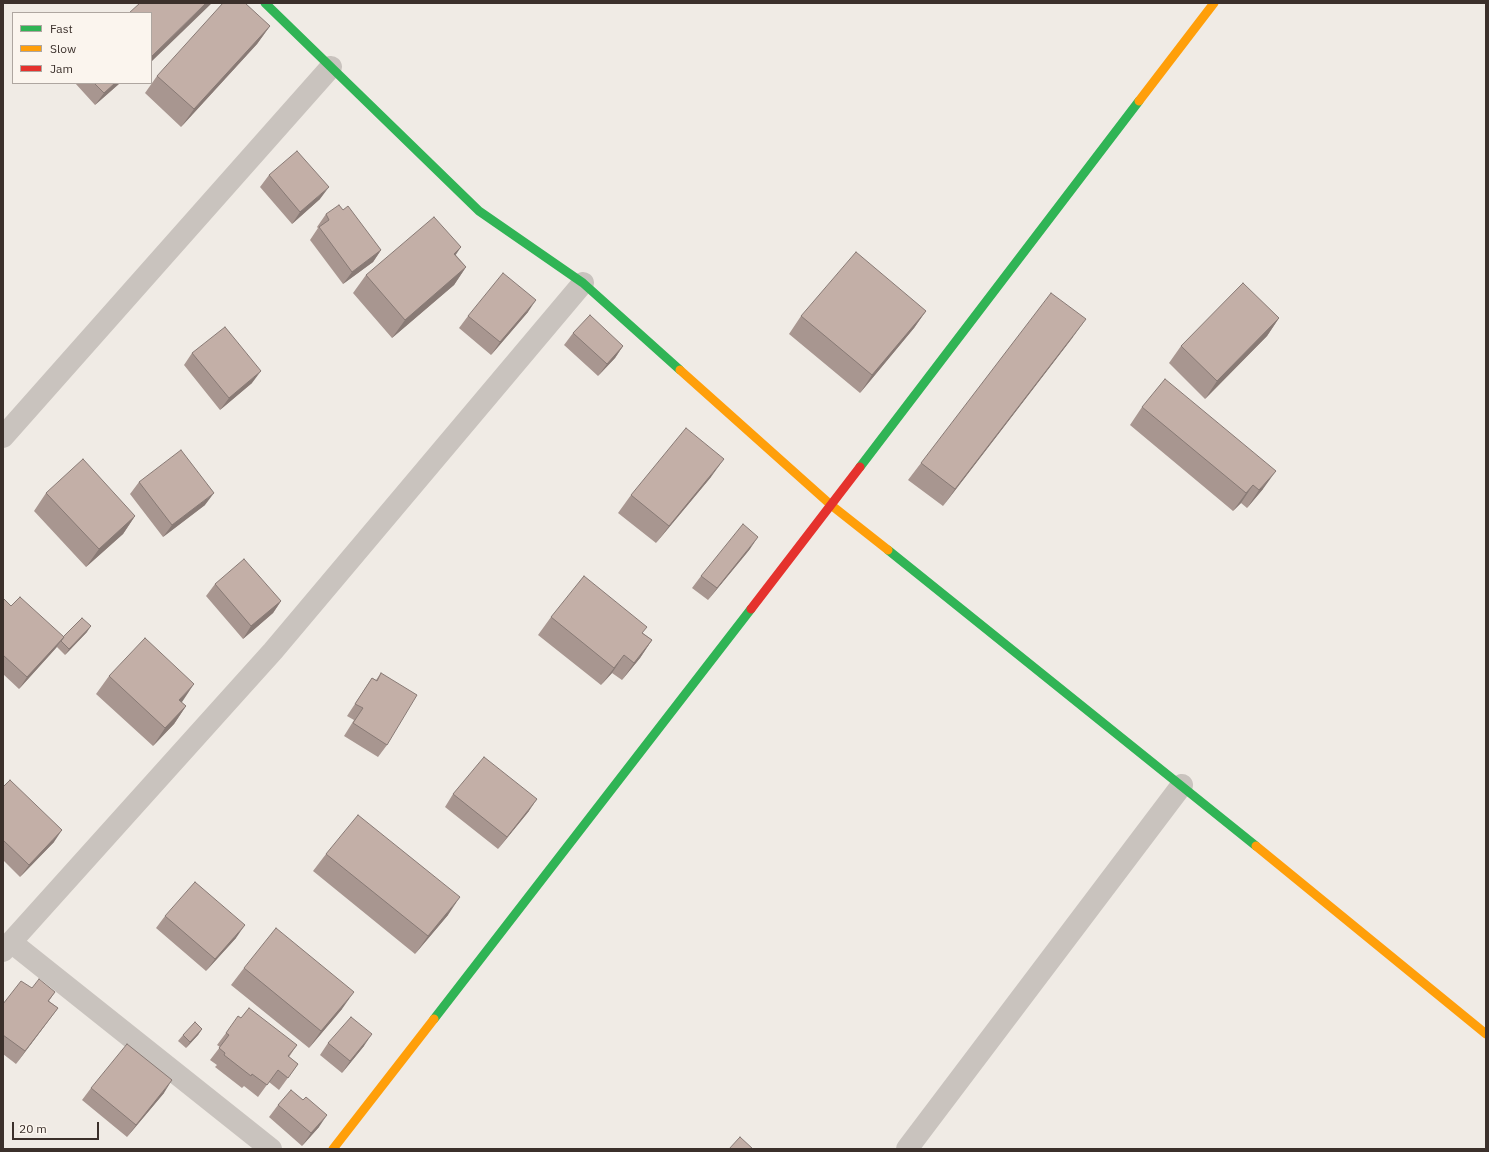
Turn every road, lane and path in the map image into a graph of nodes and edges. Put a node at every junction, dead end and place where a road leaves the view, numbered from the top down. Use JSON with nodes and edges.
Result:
{"nodes":[{"id":1,"x":265,"y":3,"type":"edge"},
{"id":2,"x":1214,"y":3,"type":"edge"},
{"id":3,"x":331,"y":67,"type":"junction"},
{"id":4,"x":583,"y":283,"type":"junction"},
{"id":5,"x":3,"y":437,"type":"edge"},
{"id":6,"x":831,"y":505,"type":"junction"},
{"id":7,"x":1182,"y":785,"type":"junction"},
{"id":8,"x":7,"y":946,"type":"edge"},
{"id":9,"x":1486,"y":1034,"type":"edge"},
{"id":10,"x":271,"y":1149,"type":"edge"},
{"id":11,"x":333,"y":1149,"type":"edge"},
{"id":12,"x":907,"y":1149,"type":"edge"}],
"edges":[{"from":1,"to":3,"type":"street"},
{"from":2,"to":6,"type":"street"},
{"from":3,"to":4,"type":"street"},
{"from":3,"to":5,"type":"street"},
{"from":4,"to":6,"type":"street"},
{"from":4,"to":8,"type":"street"},
{"from":6,"to":7,"type":"street"},
{"from":6,"to":11,"type":"street"},
{"from":7,"to":9,"type":"street"},
{"from":7,"to":12,"type":"street"},
{"from":8,"to":10,"type":"street"}]}
